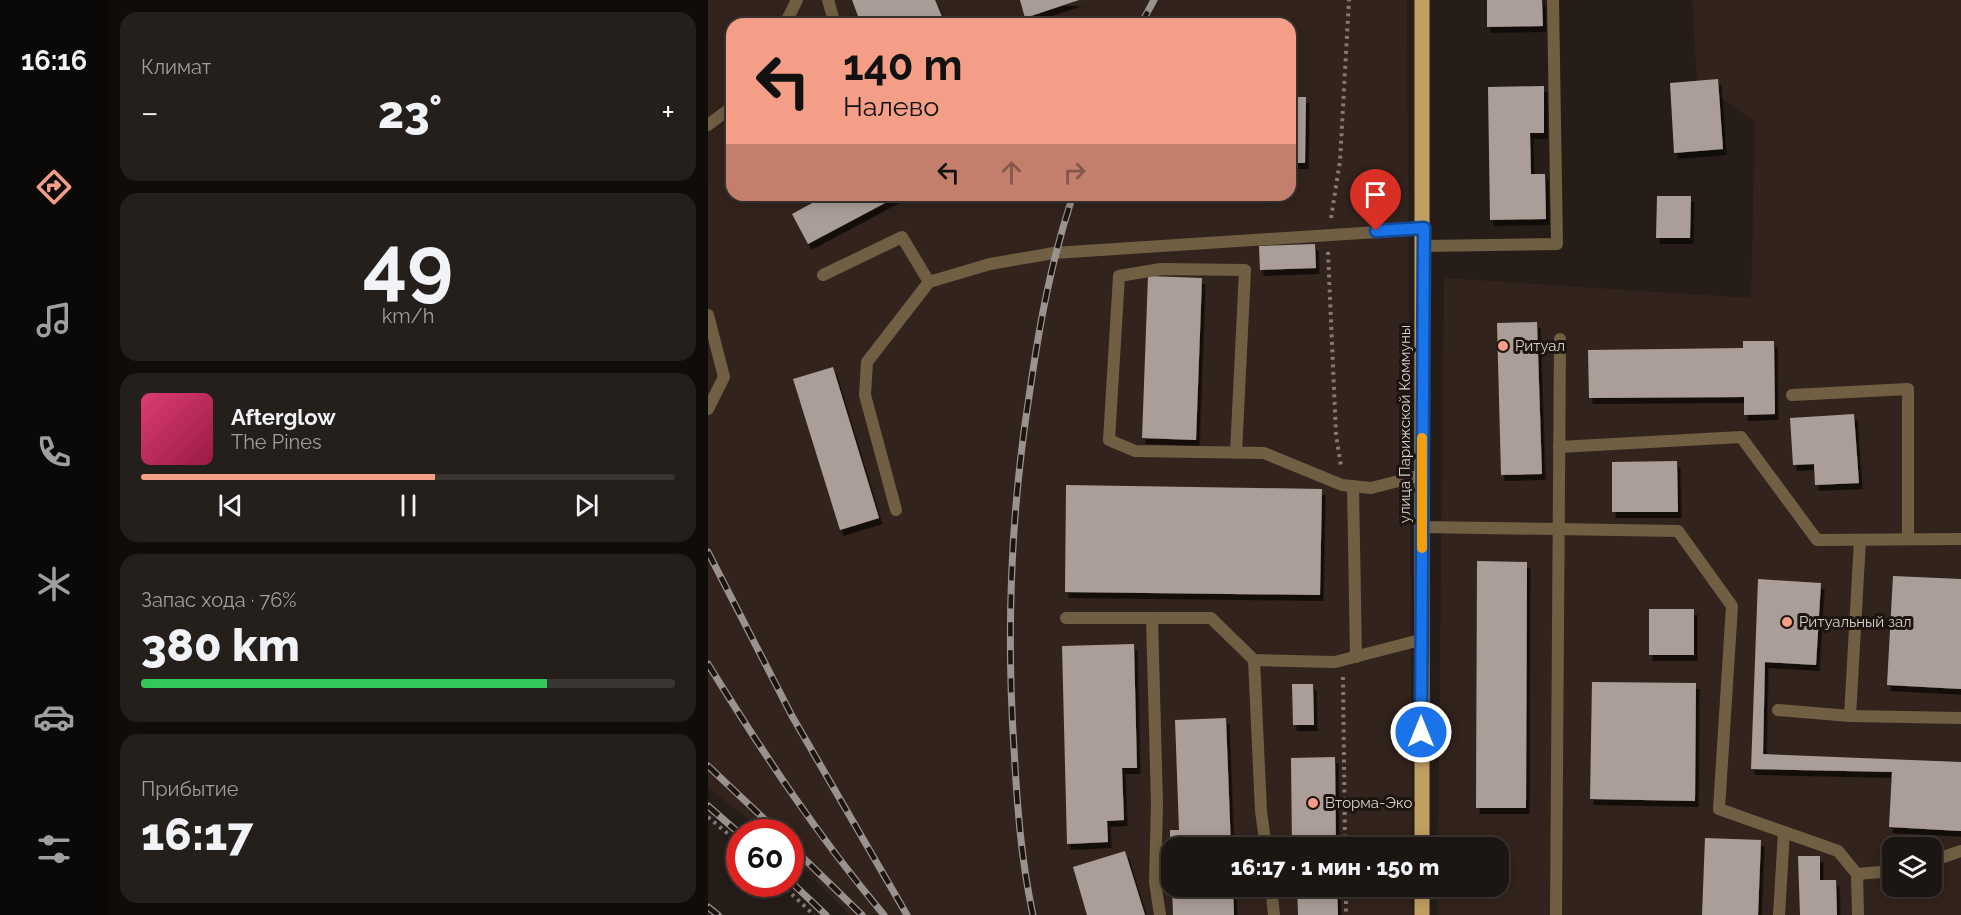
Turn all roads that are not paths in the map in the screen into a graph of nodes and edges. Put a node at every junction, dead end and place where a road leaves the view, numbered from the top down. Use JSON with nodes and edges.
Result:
{"nodes":[{"id":1,"x":797,"y":0,"type":"edge"},
{"id":2,"x":828,"y":0,"type":"edge"},
{"id":3,"x":1422,"y":0,"type":"edge"},
{"id":4,"x":1553,"y":0,"type":"edge"},
{"id":5,"x":788,"y":18,"type":"edge"},
{"id":6,"x":833,"y":18,"type":"edge"},
{"id":7,"x":726,"y":112,"type":"edge"},
{"id":8,"x":708,"y":125,"type":"edge"},
{"id":9,"x":1424,"y":228,"type":"junction"},
{"id":10,"x":1424,"y":246,"type":"junction"},
{"id":11,"x":823,"y":275,"type":"dead end"},
{"id":12,"x":929,"y":282,"type":"junction"},
{"id":13,"x":708,"y":315,"type":"edge"},
{"id":14,"x":1560,"y":339,"type":"dead end"},
{"id":15,"x":1792,"y":395,"type":"dead end"},
{"id":16,"x":708,"y":409,"type":"edge"},
{"id":17,"x":1559,"y":447,"type":"junction"},
{"id":18,"x":1236,"y":453,"type":"junction"},
{"id":19,"x":1422,"y":475,"type":"junction"},
{"id":20,"x":1353,"y":486,"type":"junction"},
{"id":21,"x":896,"y":510,"type":"dead end"},
{"id":22,"x":1422,"y":527,"type":"junction"},
{"id":23,"x":1558,"y":531,"type":"junction"},
{"id":24,"x":1908,"y":539,"type":"junction"},
{"id":25,"x":1961,"y":539,"type":"edge"},
{"id":26,"x":1860,"y":540,"type":"junction"},
{"id":27,"x":1066,"y":618,"type":"dead end"},
{"id":28,"x":1152,"y":618,"type":"junction"},
{"id":29,"x":1420,"y":640,"type":"junction"},
{"id":30,"x":1356,"y":657,"type":"junction"},
{"id":31,"x":1254,"y":660,"type":"junction"},
{"id":32,"x":1778,"y":710,"type":"dead end"},
{"id":33,"x":1850,"y":716,"type":"junction"},
{"id":34,"x":1961,"y":718,"type":"edge"},
{"id":35,"x":1784,"y":832,"type":"junction"},
{"id":36,"x":1265,"y":837,"type":"edge"},
{"id":37,"x":1422,"y":837,"type":"edge"},
{"id":38,"x":1961,"y":851,"type":"edge"},
{"id":39,"x":1942,"y":858,"type":"edge"},
{"id":40,"x":1882,"y":872,"type":"edge"},
{"id":41,"x":1857,"y":874,"type":"junction"},
{"id":42,"x":1272,"y":897,"type":"edge"},
{"id":43,"x":1422,"y":897,"type":"edge"},
{"id":44,"x":1160,"y":915,"type":"edge"},
{"id":45,"x":1274,"y":915,"type":"edge"},
{"id":46,"x":1422,"y":915,"type":"edge"},
{"id":47,"x":1556,"y":915,"type":"edge"},
{"id":48,"x":1779,"y":915,"type":"edge"},
{"id":49,"x":1858,"y":915,"type":"edge"}],
"edges":[{"from":1,"to":5,"type":"lane"},
{"from":2,"to":6,"type":"lane"},
{"from":3,"to":9,"type":"main road","name":"улица Парижской Коммуны"},
{"from":4,"to":10,"type":"lane"},
{"from":7,"to":8,"type":"lane"},
{"from":9,"to":10,"type":"main road","name":"улица Парижской Коммуны"},
{"from":9,"to":12,"type":"lane"},
{"from":10,"to":19,"type":"main road","name":"улица Парижской Коммуны"},
{"from":11,"to":12,"type":"lane"},
{"from":12,"to":21,"type":"lane"},
{"from":13,"to":16,"type":"lane"},
{"from":14,"to":17,"type":"lane"},
{"from":15,"to":24,"type":"lane"},
{"from":17,"to":23,"type":"lane"},
{"from":17,"to":26,"type":"lane"},
{"from":18,"to":18,"type":"lane"},
{"from":18,"to":20,"type":"lane"},
{"from":19,"to":20,"type":"lane"},
{"from":19,"to":22,"type":"main road","name":"улица Парижской Коммуны"},
{"from":20,"to":30,"type":"lane"},
{"from":22,"to":23,"type":"lane"},
{"from":22,"to":29,"type":"main road","name":"улица Парижской Коммуны"},
{"from":23,"to":35,"type":"lane"},
{"from":23,"to":47,"type":"lane"},
{"from":24,"to":25,"type":"lane"},
{"from":24,"to":26,"type":"lane"},
{"from":26,"to":33,"type":"lane"},
{"from":27,"to":28,"type":"lane"},
{"from":28,"to":31,"type":"lane"},
{"from":28,"to":44,"type":"lane"},
{"from":29,"to":30,"type":"lane"},
{"from":29,"to":37,"type":"main road","name":"улица Парижской Коммуны"},
{"from":30,"to":31,"type":"lane"},
{"from":31,"to":36,"type":"lane"},
{"from":32,"to":33,"type":"lane"},
{"from":33,"to":34,"type":"lane"},
{"from":35,"to":41,"type":"lane"},
{"from":35,"to":48,"type":"lane"},
{"from":38,"to":39,"type":"lane"},
{"from":40,"to":41,"type":"lane"},
{"from":41,"to":49,"type":"lane"},
{"from":42,"to":45,"type":"lane"},
{"from":43,"to":46,"type":"main road"}]}
